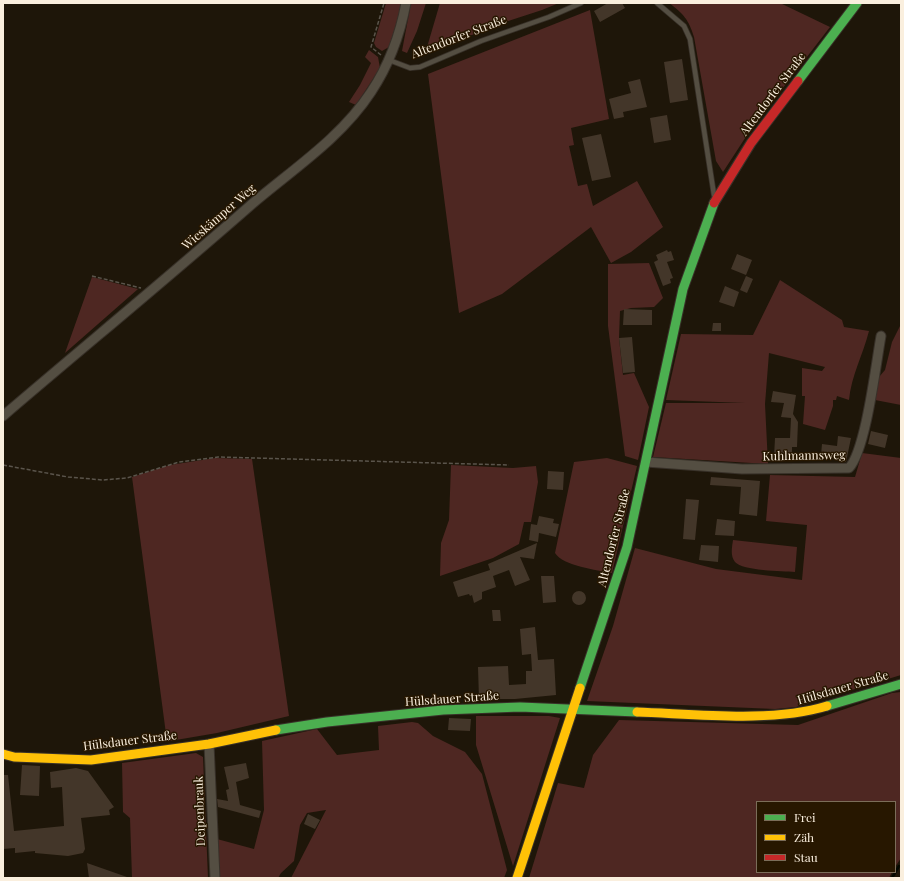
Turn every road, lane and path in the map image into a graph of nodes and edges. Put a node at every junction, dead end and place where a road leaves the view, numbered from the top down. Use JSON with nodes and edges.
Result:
{"nodes":[{"id":1,"x":384,"y":3,"type":"edge"},
{"id":2,"x":406,"y":3,"type":"edge"},
{"id":3,"x":581,"y":3,"type":"edge"},
{"id":4,"x":657,"y":3,"type":"edge"},
{"id":5,"x":856,"y":4,"type":"edge"},
{"id":6,"x":389,"y":60,"type":"junction"},
{"id":7,"x":715,"y":199,"type":"junction"},
{"id":8,"x":92,"y":276,"type":"dead end"},
{"id":9,"x":150,"y":291,"type":"junction"},
{"id":10,"x":881,"y":336,"type":"dead end"},
{"id":11,"x":3,"y":416,"type":"edge"},
{"id":12,"x":646,"y":462,"type":"junction"},
{"id":13,"x":3,"y":464,"type":"edge"},
{"id":14,"x":509,"y":464,"type":"dead end"},
{"id":15,"x":901,"y":684,"type":"edge"},
{"id":16,"x":574,"y":710,"type":"junction"},
{"id":17,"x":209,"y":744,"type":"junction"},
{"id":18,"x":3,"y":754,"type":"edge"},
{"id":19,"x":215,"y":878,"type":"edge"},
{"id":20,"x":518,"y":878,"type":"edge"}],
"edges":[{"from":1,"to":6,"type":"path"},
{"from":2,"to":6,"type":"street","name":"Wieskämper Weg"},
{"from":3,"to":6,"type":"lane","name":"Altendorfer Straße"},
{"from":4,"to":7,"type":"lane","name":"Altendorfer Straße"},
{"from":5,"to":7,"type":"street","name":"Altendorfer Straße"},
{"from":6,"to":9,"type":"street","name":"Wieskämper Weg"},
{"from":7,"to":12,"type":"street","name":"Altendorfer Straße"},
{"from":8,"to":9,"type":"path"},
{"from":9,"to":11,"type":"street","name":"Wieskämper Weg"},
{"from":10,"to":12,"type":"street","name":"Kuhlmannsweg"},
{"from":12,"to":16,"type":"street","name":"Altendorfer Straße"},
{"from":13,"to":14,"type":"path"},
{"from":15,"to":16,"type":"street","name":"Hülsdauer Straße"},
{"from":16,"to":17,"type":"street","name":"Hülsdauer Straße"},
{"from":16,"to":20,"type":"street","name":"Altendorfer Straße"},
{"from":17,"to":18,"type":"street","name":"Hülsdauer Straße"},
{"from":17,"to":19,"type":"street","name":"Deipenbrauk"}]}
